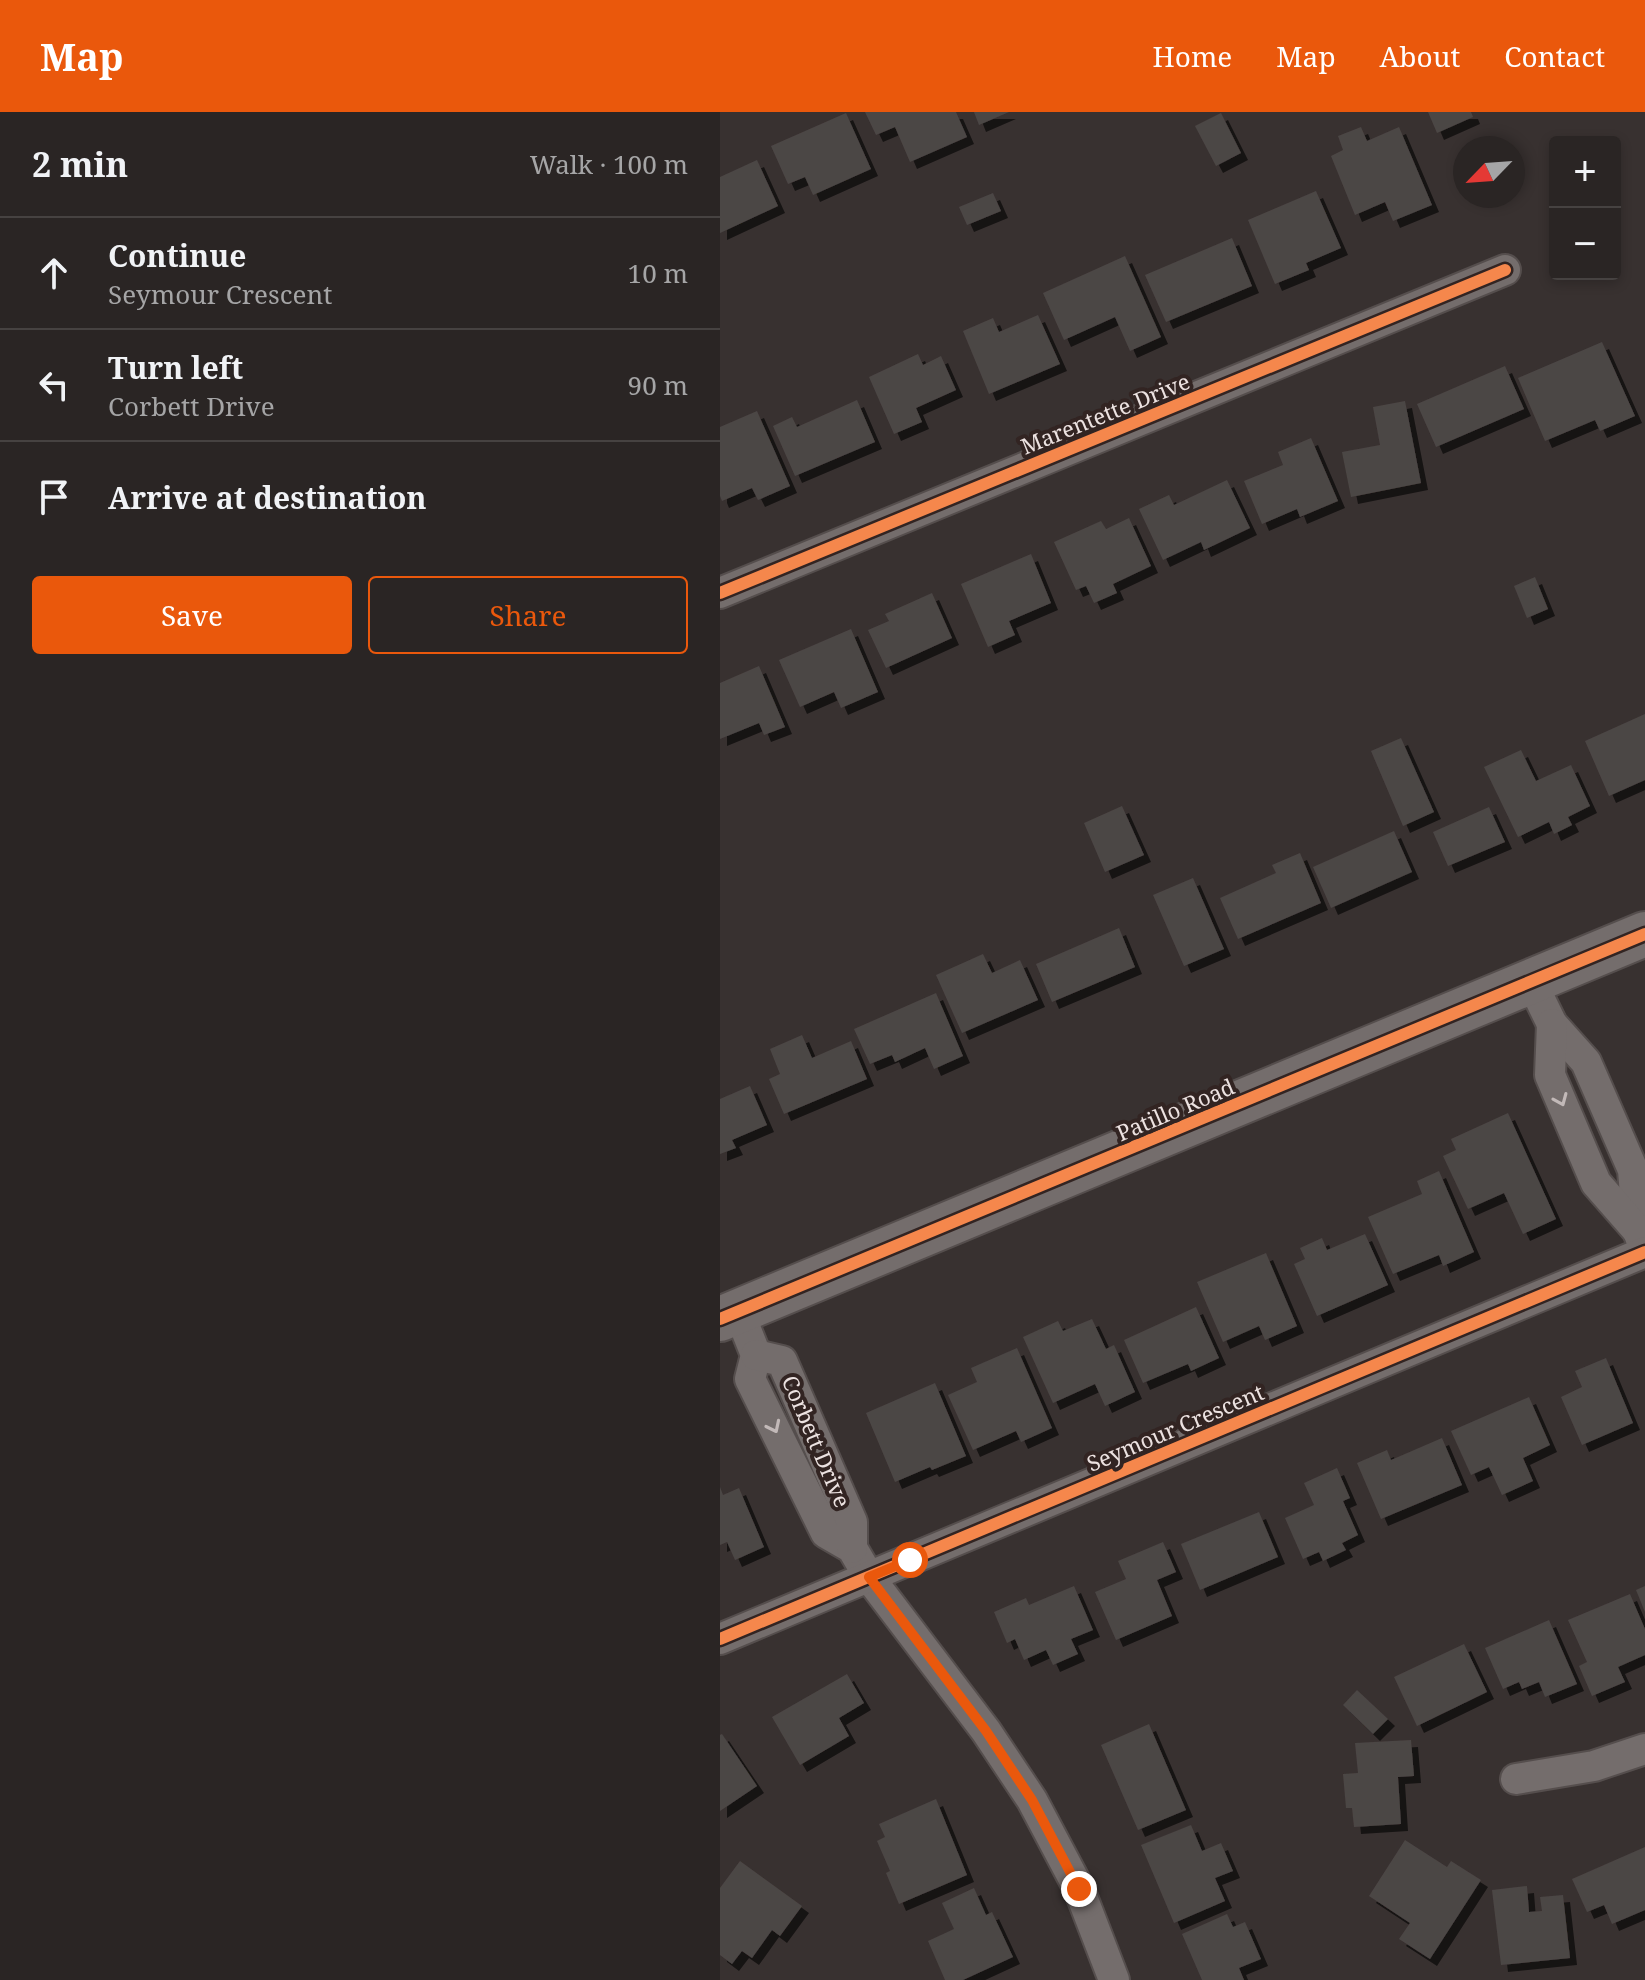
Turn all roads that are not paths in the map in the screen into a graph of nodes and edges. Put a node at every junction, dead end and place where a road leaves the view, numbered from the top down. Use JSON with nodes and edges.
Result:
{"nodes":[{"id":1,"x":1505,"y":270,"type":"dead end"},
{"id":2,"x":720,"y":593,"type":"edge"},
{"id":3,"x":1645,"y":934,"type":"edge"},
{"id":4,"x":1532,"y":983,"type":"junction"},
{"id":5,"x":1643,"y":1244,"type":"edge"},
{"id":6,"x":729,"y":1316,"type":"edge"},
{"id":7,"x":869,"y":1577,"type":"junction"},
{"id":8,"x":720,"y":1639,"type":"edge"},
{"id":9,"x":1645,"y":1749,"type":"edge"},
{"id":10,"x":1516,"y":1779,"type":"dead end"},
{"id":11,"x":1114,"y":1980,"type":"edge"}],
"edges":[{"from":1,"to":2,"type":"street","name":"Marentette Drive"},
{"from":3,"to":4,"type":"street","name":"Patillo Road"},
{"from":4,"to":5,"type":"street"},
{"from":4,"to":6,"type":"street","name":"Patillo Road"},
{"from":5,"to":7,"type":"street","name":"Seymour Crescent"},
{"from":6,"to":7,"type":"street","name":"Corbett Drive"},
{"from":7,"to":8,"type":"street","name":"Seymour Crescent"},
{"from":7,"to":11,"type":"street","name":"Corbett Drive"},
{"from":9,"to":10,"type":"street"}]}
